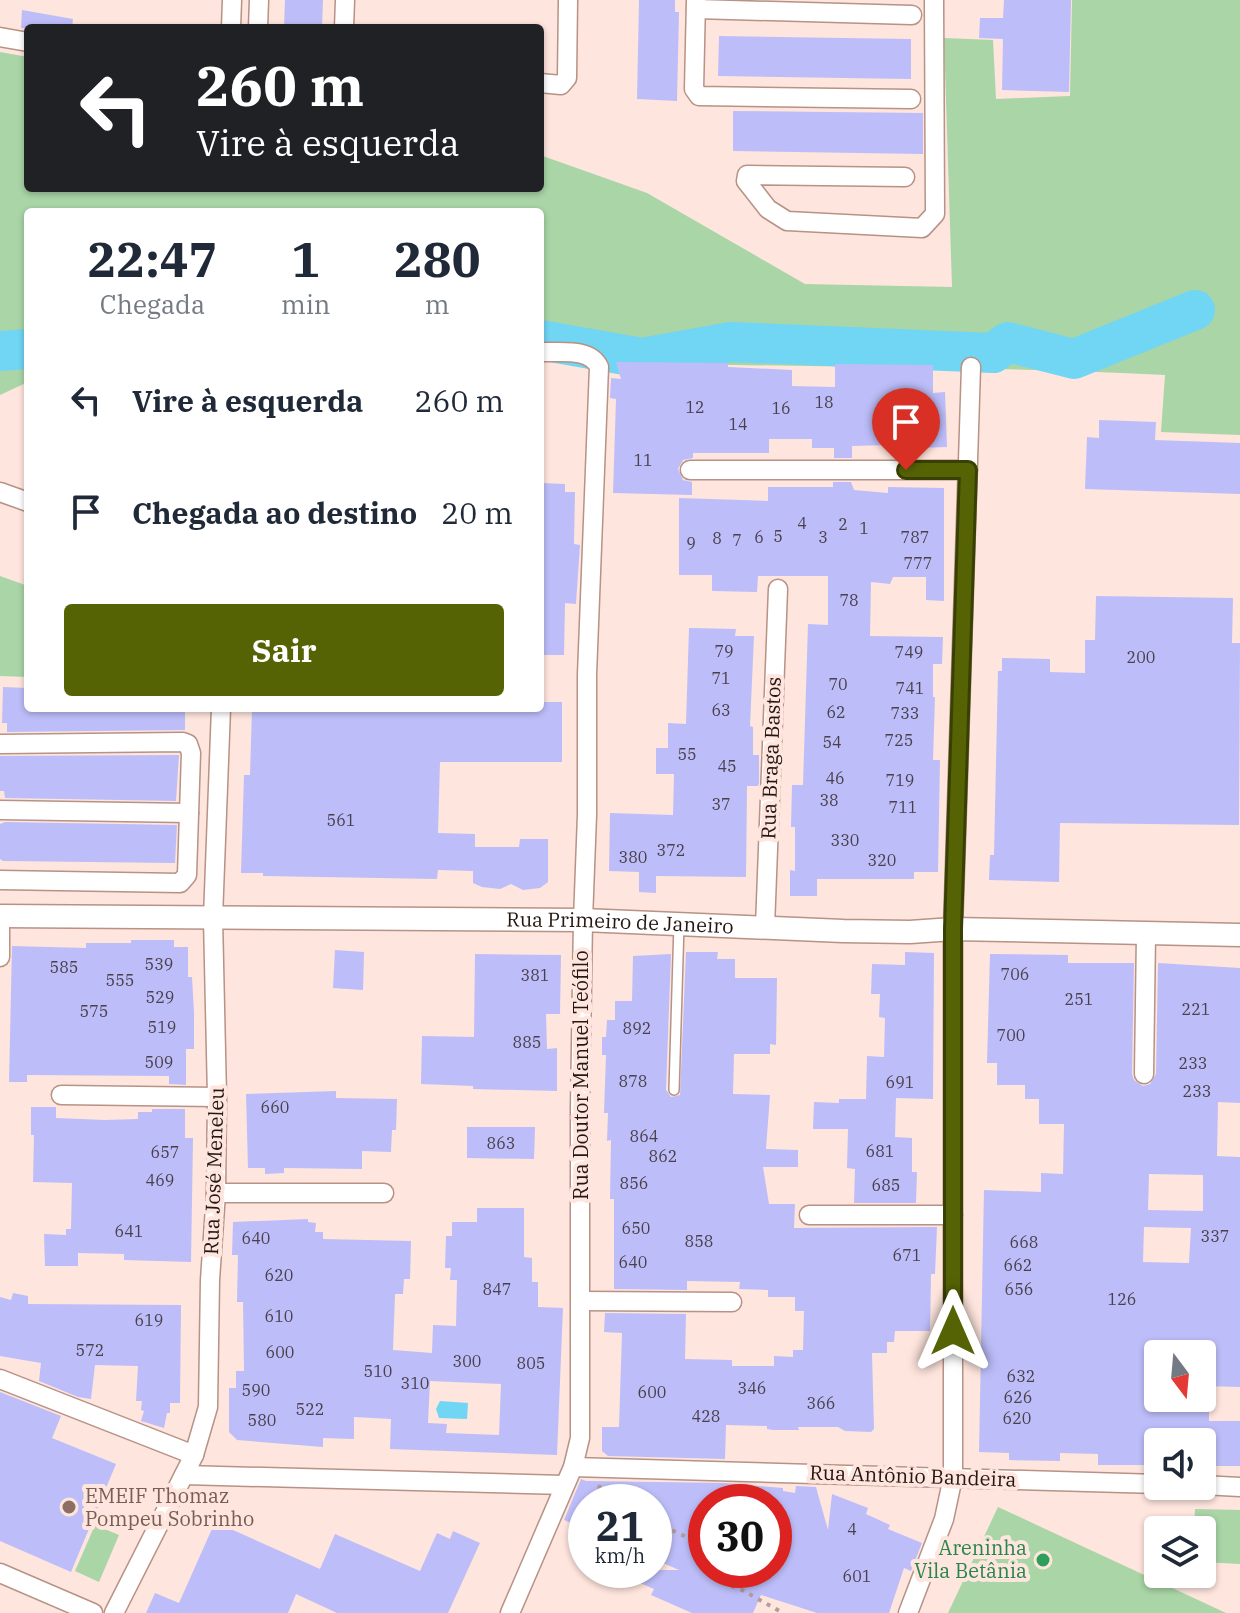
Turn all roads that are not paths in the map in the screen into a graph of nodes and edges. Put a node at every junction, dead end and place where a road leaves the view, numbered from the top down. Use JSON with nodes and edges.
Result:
{"nodes":[{"id":1,"x":232,"y":0,"type":"edge"},
{"id":2,"x":259,"y":0,"type":"edge"},
{"id":3,"x":345,"y":0,"type":"edge"},
{"id":4,"x":568,"y":0,"type":"edge"},
{"id":5,"x":934,"y":0,"type":"edge"},
{"id":6,"x":696,"y":4,"type":"edge"},
{"id":7,"x":912,"y":15,"type":"dead end"},
{"id":8,"x":231,"y":24,"type":"edge"},
{"id":9,"x":258,"y":24,"type":"edge"},
{"id":10,"x":344,"y":24,"type":"edge"},
{"id":11,"x":0,"y":37,"type":"edge"},
{"id":12,"x":24,"y":41,"type":"edge"},
{"id":13,"x":544,"y":83,"type":"edge"},
{"id":14,"x":911,"y":99,"type":"dead end"},
{"id":15,"x":905,"y":177,"type":"dead end"},
{"id":16,"x":544,"y":352,"type":"edge"},
{"id":17,"x":971,"y":367,"type":"dead end"},
{"id":18,"x":690,"y":470,"type":"dead end"},
{"id":19,"x":968,"y":470,"type":"junction"},
{"id":20,"x":0,"y":492,"type":"edge"},
{"id":21,"x":24,"y":501,"type":"edge"},
{"id":22,"x":778,"y":589,"type":"dead end"},
{"id":23,"x":221,"y":712,"type":"edge"},
{"id":24,"x":0,"y":744,"type":"edge"},
{"id":25,"x":0,"y":810,"type":"edge"},
{"id":26,"x":189,"y":813,"type":"junction"},
{"id":27,"x":0,"y":880,"type":"edge"},
{"id":28,"x":0,"y":916,"type":"edge"},
{"id":29,"x":213,"y":918,"type":"junction"},
{"id":30,"x":583,"y":920,"type":"junction"},
{"id":31,"x":679,"y":924,"type":"junction"},
{"id":32,"x":765,"y":927,"type":"junction"},
{"id":33,"x":953,"y":929,"type":"junction"},
{"id":34,"x":1146,"y":934,"type":"junction"},
{"id":35,"x":1240,"y":935,"type":"edge"},
{"id":36,"x":0,"y":957,"type":"edge"},
{"id":37,"x":1144,"y":1074,"type":"dead end"},
{"id":38,"x":674,"y":1090,"type":"dead end"},
{"id":39,"x":61,"y":1095,"type":"dead end"},
{"id":40,"x":217,"y":1097,"type":"junction"},
{"id":41,"x":216,"y":1193,"type":"junction"},
{"id":42,"x":384,"y":1193,"type":"dead end"},
{"id":43,"x":809,"y":1215,"type":"dead end"},
{"id":44,"x":953,"y":1215,"type":"junction"},
{"id":45,"x":582,"y":1301,"type":"junction"},
{"id":46,"x":732,"y":1302,"type":"dead end"},
{"id":47,"x":0,"y":1379,"type":"edge"},
{"id":48,"x":194,"y":1455,"type":"junction"},
{"id":49,"x":573,"y":1467,"type":"junction"},
{"id":50,"x":184,"y":1475,"type":"junction"},
{"id":51,"x":953,"y":1477,"type":"junction"},
{"id":52,"x":1144,"y":1484,"type":"edge"},
{"id":53,"x":564,"y":1485,"type":"junction"},
{"id":54,"x":1216,"y":1486,"type":"edge"},
{"id":55,"x":1240,"y":1487,"type":"edge"},
{"id":56,"x":0,"y":1573,"type":"edge"},
{"id":57,"x":93,"y":1613,"type":"edge"},
{"id":58,"x":114,"y":1613,"type":"edge"},
{"id":59,"x":510,"y":1613,"type":"edge"},
{"id":60,"x":908,"y":1613,"type":"edge"}],
"edges":[{"from":1,"to":8,"type":"street"},
{"from":2,"to":9,"type":"street"},
{"from":3,"to":10,"type":"street"},
{"from":4,"to":13,"type":"street"},
{"from":5,"to":15,"type":"street"},
{"from":6,"to":7,"type":"street"},
{"from":6,"to":14,"type":"street"},
{"from":11,"to":12,"type":"street"},
{"from":16,"to":30,"type":"street","name":"Rua Doutor Manuel Teófilo"},
{"from":17,"to":19,"type":"street"},
{"from":18,"to":19,"type":"street"},
{"from":19,"to":33,"type":"street"},
{"from":20,"to":21,"type":"street"},
{"from":22,"to":32,"type":"street","name":"Rua Braga Bastos"},
{"from":23,"to":29,"type":"street","name":"Rua José Meneleu"},
{"from":24,"to":26,"type":"street"},
{"from":25,"to":26,"type":"street"},
{"from":26,"to":27,"type":"street"},
{"from":28,"to":29,"type":"street","name":"Rua Primeiro de Janeiro"},
{"from":28,"to":36,"type":"street"},
{"from":29,"to":30,"type":"street","name":"Rua Primeiro de Janeiro"},
{"from":29,"to":40,"type":"street","name":"Rua José Meneleu"},
{"from":30,"to":31,"type":"street","name":"Rua Primeiro de Janeiro"},
{"from":30,"to":45,"type":"street","name":"Rua Doutor Manuel Teófilo"},
{"from":31,"to":32,"type":"street","name":"Rua Primeiro de Janeiro"},
{"from":31,"to":38,"type":"lane"},
{"from":32,"to":33,"type":"street","name":"Rua Primeiro de Janeiro"},
{"from":33,"to":34,"type":"street","name":"Rua Primeiro de Janeiro"},
{"from":33,"to":44,"type":"street"},
{"from":34,"to":35,"type":"street","name":"Rua Primeiro de Janeiro"},
{"from":34,"to":37,"type":"street"},
{"from":39,"to":40,"type":"street"},
{"from":40,"to":41,"type":"street","name":"Rua José Meneleu"},
{"from":41,"to":42,"type":"street"},
{"from":41,"to":48,"type":"street","name":"Rua José Meneleu"},
{"from":43,"to":44,"type":"street"},
{"from":44,"to":51,"type":"street"},
{"from":45,"to":46,"type":"street"},
{"from":45,"to":49,"type":"street","name":"Rua Doutor Manuel Teófilo"},
{"from":47,"to":48,"type":"street"},
{"from":48,"to":50,"type":"street","name":"Rua José Meneleu"},
{"from":49,"to":51,"type":"street","name":"Rua Antônio Bandeira"},
{"from":49,"to":53,"type":"street","name":"Rua Doutor Manuel Teófilo"},
{"from":50,"to":53,"type":"street"},
{"from":50,"to":58,"type":"street","name":"Rua José Meneleu"},
{"from":51,"to":52,"type":"street","name":"Rua Antônio Bandeira"},
{"from":51,"to":60,"type":"street"},
{"from":53,"to":59,"type":"street","name":"Rua Doutor Manuel Teófilo"},
{"from":54,"to":55,"type":"street"},
{"from":56,"to":57,"type":"street"}]}
